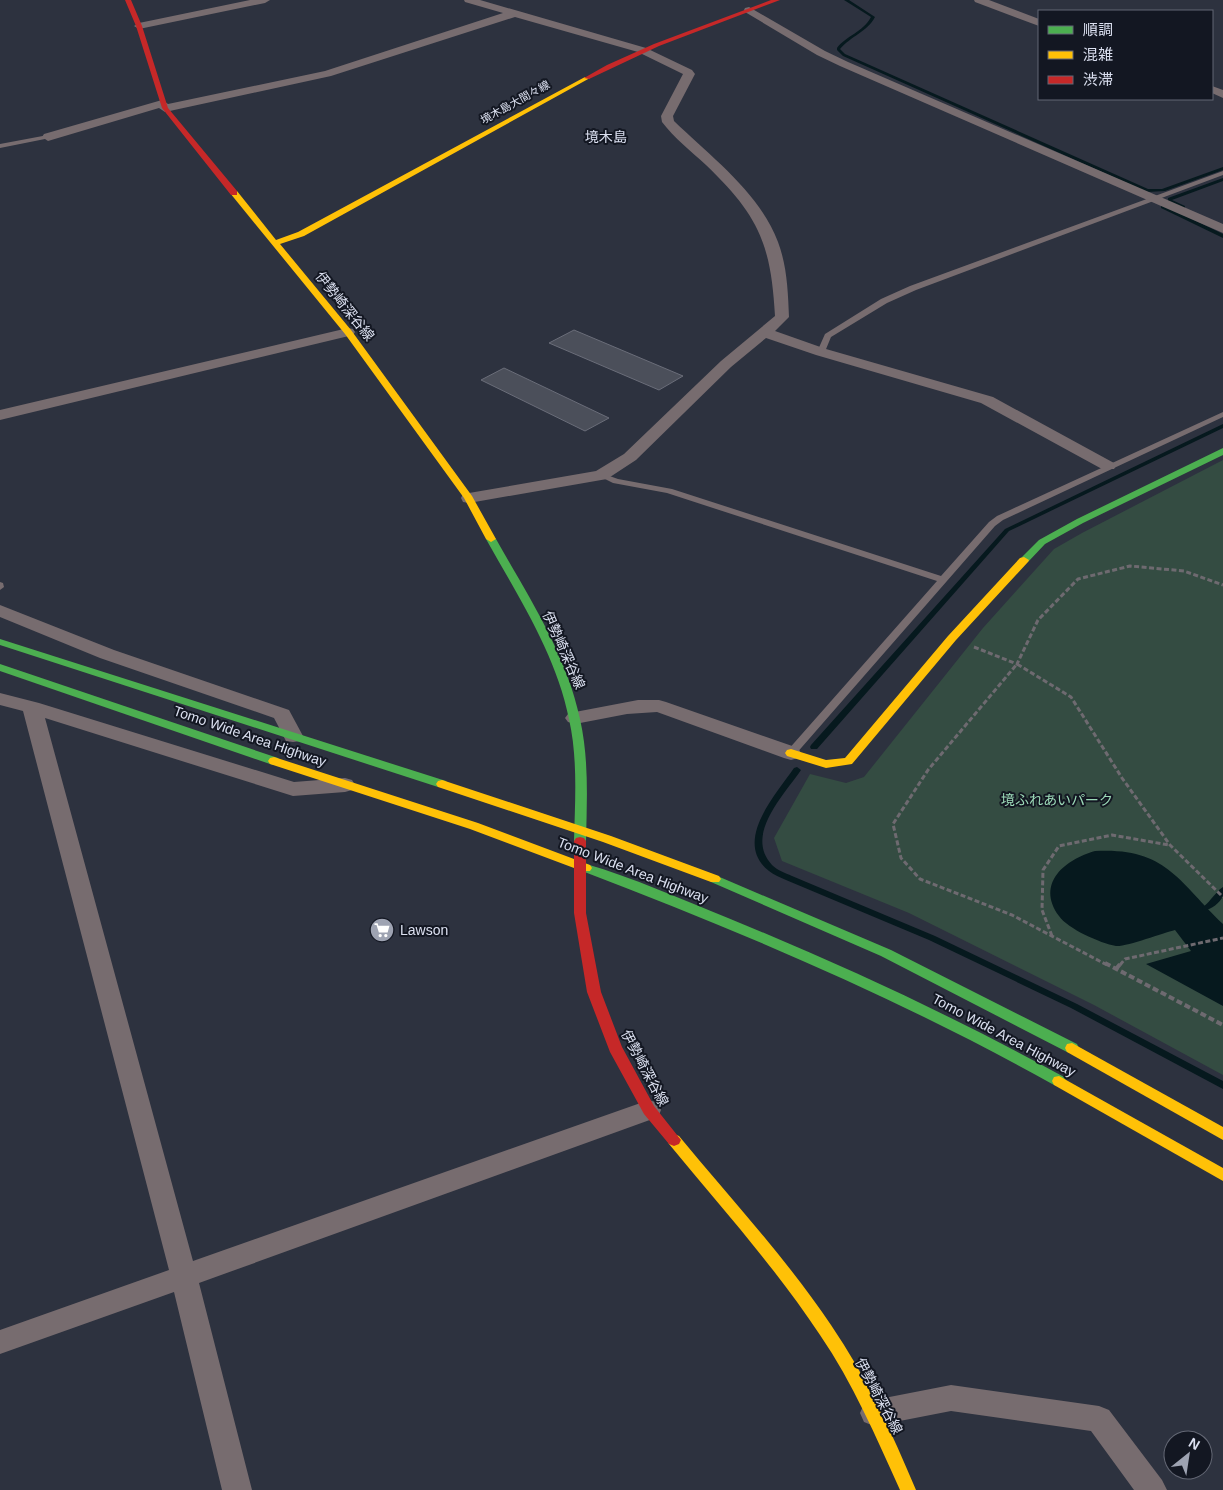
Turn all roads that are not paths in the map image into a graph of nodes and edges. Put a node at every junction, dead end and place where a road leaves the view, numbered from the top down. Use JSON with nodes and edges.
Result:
{"nodes":[{"id":1,"x":128,"y":0,"type":"edge"},
{"id":2,"x":265,"y":0,"type":"edge"},
{"id":3,"x":470,"y":0,"type":"edge"},
{"id":4,"x":777,"y":0,"type":"edge"},
{"id":5,"x":979,"y":0,"type":"edge"},
{"id":6,"x":749,"y":10,"type":"junction"},
{"id":7,"x":515,"y":13,"type":"junction"},
{"id":8,"x":1038,"y":23,"type":"edge"},
{"id":9,"x":139,"y":26,"type":"junction"},
{"id":10,"x":642,"y":50,"type":"junction"},
{"id":11,"x":164,"y":106,"type":"junction"},
{"id":12,"x":48,"y":137,"type":"joint"},
{"id":13,"x":0,"y":146,"type":"edge"},
{"id":14,"x":1223,"y":173,"type":"edge"},
{"id":15,"x":1154,"y":198,"type":"junction"},
{"id":16,"x":1223,"y":229,"type":"edge"},
{"id":17,"x":274,"y":243,"type":"junction"},
{"id":18,"x":348,"y":332,"type":"junction"},
{"id":19,"x":764,"y":332,"type":"junction"},
{"id":20,"x":821,"y":352,"type":"junction"},
{"id":21,"x":1223,"y":414,"type":"edge"},
{"id":22,"x":0,"y":415,"type":"edge"},
{"id":23,"x":1223,"y":451,"type":"edge"},
{"id":24,"x":1108,"y":466,"type":"junction"},
{"id":25,"x":601,"y":475,"type":"junction"},
{"id":26,"x":469,"y":498,"type":"junction"},
{"id":27,"x":944,"y":580,"type":"junction"},
{"id":28,"x":0,"y":610,"type":"edge"},
{"id":29,"x":0,"y":642,"type":"edge"},
{"id":30,"x":0,"y":667,"type":"edge"},
{"id":31,"x":0,"y":699,"type":"edge"},
{"id":32,"x":32,"y":707,"type":"junction"},
{"id":33,"x":575,"y":718,"type":"junction"},
{"id":34,"x":293,"y":736,"type":"junction"},
{"id":35,"x":791,"y":753,"type":"junction"},
{"id":36,"x":345,"y":785,"type":"junction"},
{"id":37,"x":582,"y":830,"type":"junction"},
{"id":38,"x":579,"y":866,"type":"junction"},
{"id":39,"x":649,"y":1110,"type":"junction"},
{"id":40,"x":1223,"y":1134,"type":"edge"},
{"id":41,"x":1223,"y":1175,"type":"edge"},
{"id":42,"x":184,"y":1276,"type":"junction"},
{"id":43,"x":0,"y":1342,"type":"edge"},
{"id":44,"x":874,"y":1413,"type":"junction"},
{"id":45,"x":236,"y":1490,"type":"edge"},
{"id":46,"x":908,"y":1490,"type":"edge"},
{"id":47,"x":1152,"y":1490,"type":"edge"}],
"edges":[{"from":1,"to":9,"type":"main road","name":"伊勢崎深谷線"},
{"from":2,"to":9,"type":"street"},
{"from":3,"to":7,"type":"street"},
{"from":4,"to":6,"type":"main road","name":"境木島大間々線"},
{"from":5,"to":8,"type":"street"},
{"from":6,"to":10,"type":"main road","name":"境木島大間々線"},
{"from":6,"to":15,"type":"street"},
{"from":7,"to":10,"type":"street"},
{"from":7,"to":11,"type":"street"},
{"from":9,"to":11,"type":"main road","name":"伊勢崎深谷線"},
{"from":10,"to":17,"type":"main road","name":"境木島大間々線"},
{"from":10,"to":19,"type":"street"},
{"from":11,"to":12,"type":"street"},
{"from":11,"to":17,"type":"main road","name":"伊勢崎深谷線"},
{"from":12,"to":13,"type":"lane"},
{"from":14,"to":15,"type":"lane"},
{"from":15,"to":16,"type":"street"},
{"from":15,"to":20,"type":"lane"},
{"from":17,"to":18,"type":"main road","name":"伊勢崎深谷線"},
{"from":18,"to":22,"type":"street"},
{"from":18,"to":26,"type":"main road","name":"伊勢崎深谷線"},
{"from":19,"to":20,"type":"street"},
{"from":19,"to":25,"type":"street"},
{"from":20,"to":24,"type":"street"},
{"from":21,"to":24,"type":"lane"},
{"from":23,"to":35,"type":"main road"},
{"from":24,"to":27,"type":"lane"},
{"from":25,"to":26,"type":"street"},
{"from":25,"to":27,"type":"lane"},
{"from":26,"to":33,"type":"main road","name":"伊勢崎深谷線"},
{"from":27,"to":35,"type":"lane"},
{"from":28,"to":34,"type":"street"},
{"from":29,"to":34,"type":"main road","name":"Tomo Wide Area Highway"},
{"from":30,"to":36,"type":"main road","name":"Tomo Wide Area Highway"},
{"from":31,"to":32,"type":"street"},
{"from":32,"to":36,"type":"street"},
{"from":32,"to":42,"type":"street"},
{"from":33,"to":35,"type":"street"},
{"from":33,"to":37,"type":"main road","name":"伊勢崎深谷線"},
{"from":34,"to":37,"type":"main road","name":"Tomo Wide Area Highway"},
{"from":36,"to":38,"type":"main road","name":"Tomo Wide Area Highway"},
{"from":37,"to":38,"type":"main road","name":"伊勢崎深谷線"},
{"from":37,"to":40,"type":"main road","name":"Tomo Wide Area Highway"},
{"from":38,"to":39,"type":"main road","name":"伊勢崎深谷線"},
{"from":38,"to":41,"type":"main road","name":"Tomo Wide Area Highway"},
{"from":39,"to":42,"type":"street"},
{"from":39,"to":44,"type":"main road","name":"伊勢崎深谷線"},
{"from":42,"to":43,"type":"street"},
{"from":42,"to":45,"type":"street"},
{"from":44,"to":46,"type":"main road","name":"伊勢崎深谷線"},
{"from":44,"to":47,"type":"street"}]}
